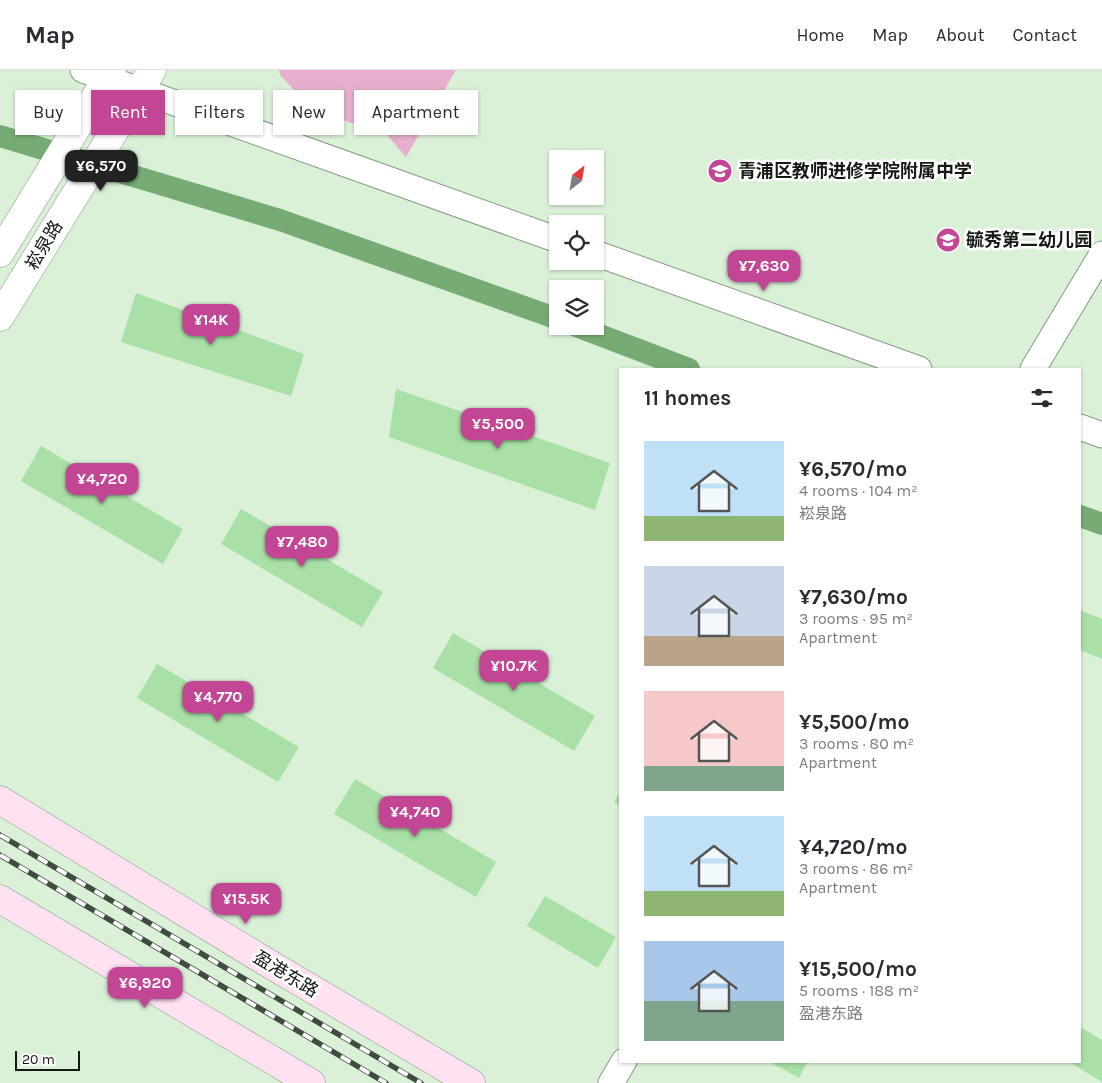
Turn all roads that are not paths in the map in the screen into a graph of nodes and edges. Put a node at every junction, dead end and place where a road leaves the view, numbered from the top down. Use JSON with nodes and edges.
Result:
{"nodes":[{"id":1,"x":100,"y":73,"type":"edge"},
{"id":2,"x":146,"y":80,"type":"edge"},
{"id":3,"x":549,"y":237,"type":"edge"},
{"id":4,"x":0,"y":253,"type":"edge"},
{"id":5,"x":1102,"y":254,"type":"edge"},
{"id":6,"x":604,"y":256,"type":"edge"},
{"id":7,"x":0,"y":318,"type":"edge"},
{"id":8,"x":916,"y":368,"type":"edge"},
{"id":9,"x":1033,"y":368,"type":"edge"},
{"id":10,"x":1081,"y":427,"type":"edge"},
{"id":11,"x":1102,"y":435,"type":"edge"},
{"id":12,"x":0,"y":800,"type":"edge"},
{"id":13,"x":0,"y":899,"type":"edge"},
{"id":14,"x":623,"y":1063,"type":"edge"},
{"id":15,"x":311,"y":1083,"type":"edge"},
{"id":16,"x":471,"y":1083,"type":"edge"},
{"id":17,"x":611,"y":1083,"type":"edge"}],
"edges":[{"from":1,"to":2,"type":"street"},
{"from":1,"to":4,"type":"street","name":"崧泉路"},
{"from":2,"to":3,"type":"street"},
{"from":2,"to":7,"type":"street","name":"崧泉路"},
{"from":5,"to":9,"type":"street"},
{"from":6,"to":8,"type":"street"},
{"from":10,"to":11,"type":"street"},
{"from":12,"to":16,"type":"main road","name":"盈港东路"},
{"from":13,"to":15,"type":"main road"},
{"from":14,"to":17,"type":"street"}]}
